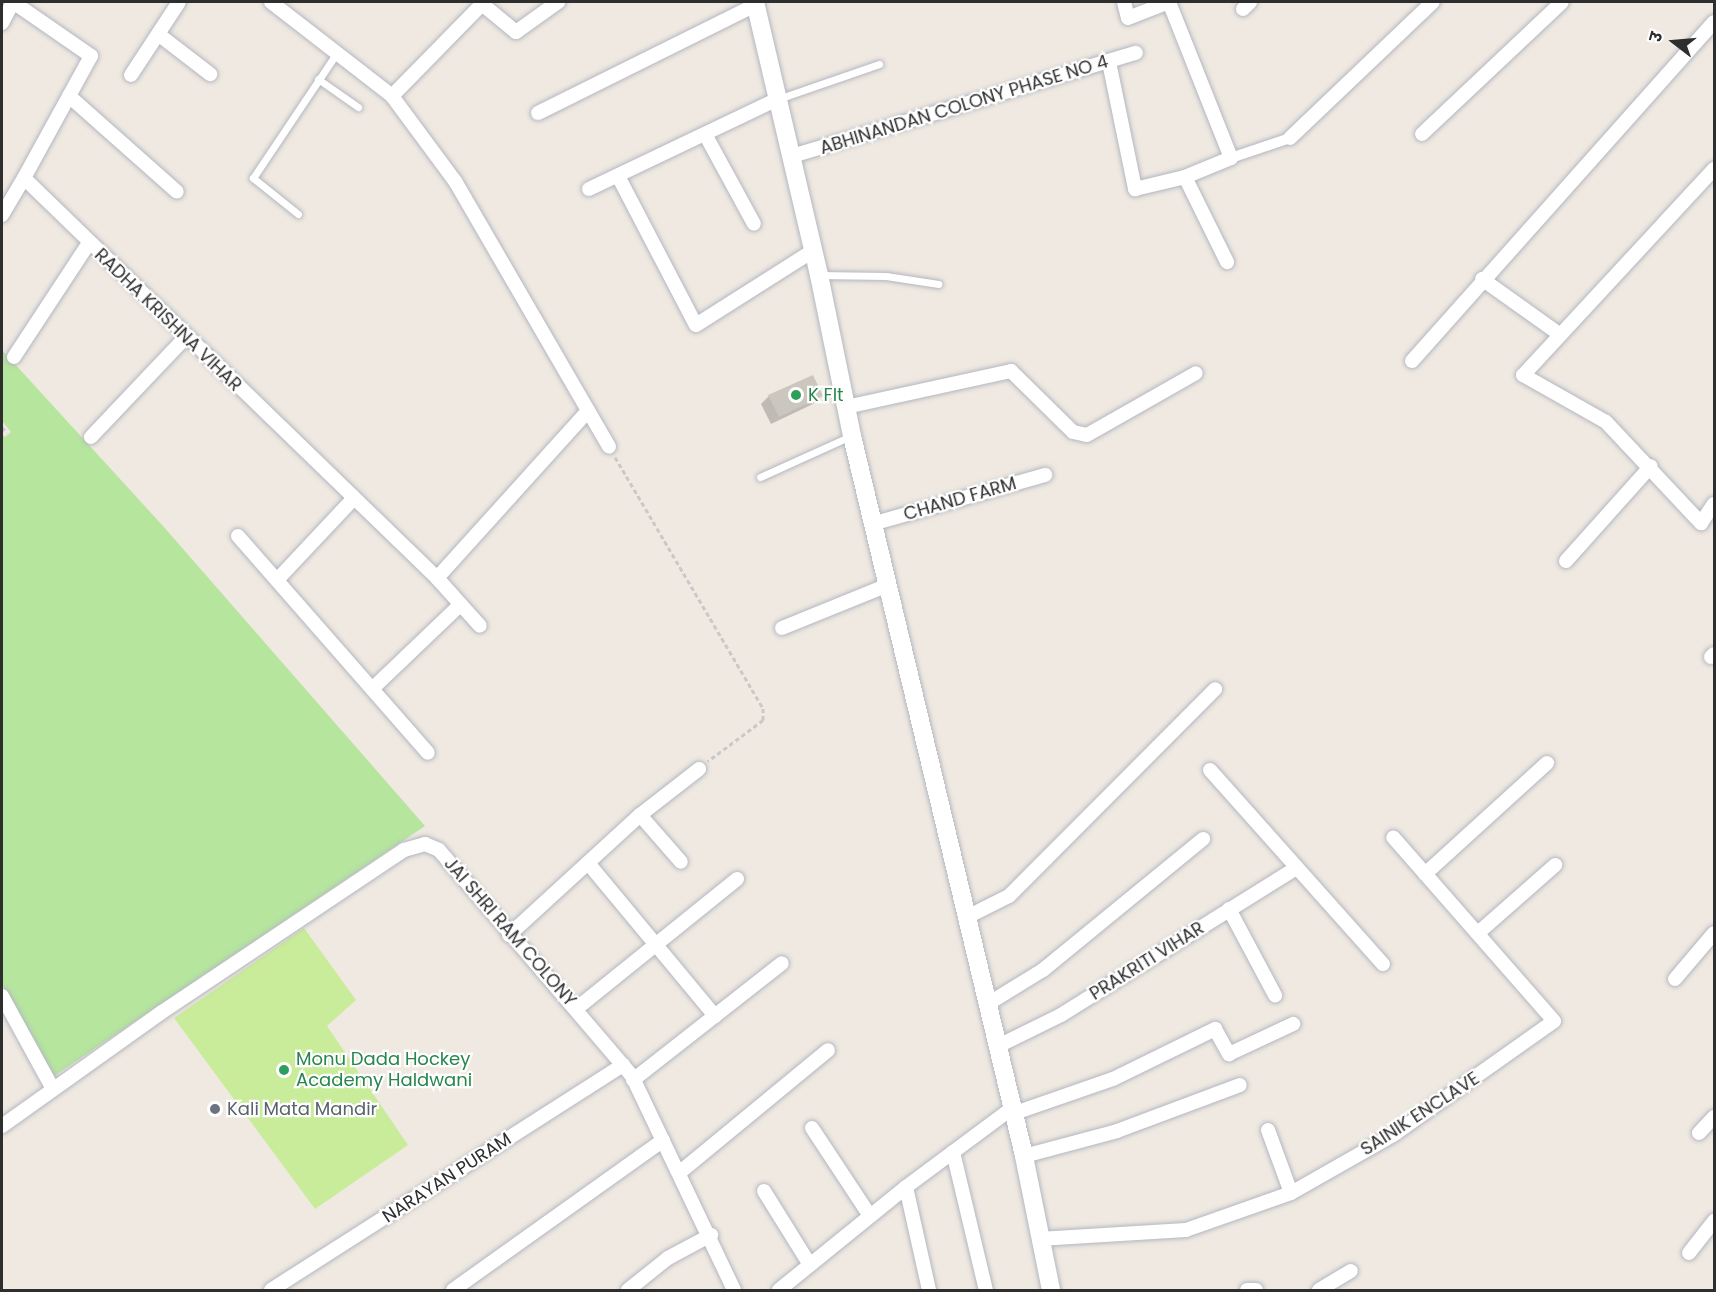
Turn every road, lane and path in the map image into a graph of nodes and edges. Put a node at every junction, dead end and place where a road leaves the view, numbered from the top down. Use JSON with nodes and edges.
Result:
{"nodes":[{"id":1,"x":13,"y":2,"type":"edge"},
{"id":2,"x":179,"y":2,"type":"edge"},
{"id":3,"x":271,"y":2,"type":"edge"},
{"id":4,"x":558,"y":2,"type":"edge"},
{"id":5,"x":1124,"y":2,"type":"edge"},
{"id":6,"x":1170,"y":2,"type":"edge"},
{"id":7,"x":1433,"y":2,"type":"edge"},
{"id":8,"x":1562,"y":2,"type":"edge"},
{"id":9,"x":756,"y":3,"type":"edge"},
{"id":10,"x":1714,"y":22,"type":"edge"},
{"id":11,"x":2,"y":23,"type":"edge"},
{"id":12,"x":158,"y":34,"type":"junction"},
{"id":13,"x":1136,"y":53,"type":"dead end"},
{"id":14,"x":336,"y":54,"type":"junction"},
{"id":15,"x":1109,"y":62,"type":"junction"},
{"id":16,"x":879,"y":64,"type":"dead end"},
{"id":17,"x":210,"y":74,"type":"dead end"},
{"id":18,"x":131,"y":75,"type":"dead end"},
{"id":19,"x":318,"y":80,"type":"junction"},
{"id":20,"x":69,"y":96,"type":"junction"},
{"id":21,"x":392,"y":96,"type":"junction"},
{"id":22,"x":778,"y":99,"type":"junction"},
{"id":23,"x":358,"y":107,"type":"dead end"},
{"id":24,"x":538,"y":113,"type":"dead end"},
{"id":25,"x":705,"y":134,"type":"junction"},
{"id":26,"x":1422,"y":134,"type":"dead end"},
{"id":27,"x":1290,"y":138,"type":"joint"},
{"id":28,"x":792,"y":156,"type":"junction"},
{"id":29,"x":1231,"y":158,"type":"junction"},
{"id":30,"x":1714,"y":169,"type":"edge"},
{"id":31,"x":618,"y":176,"type":"junction"},
{"id":32,"x":1185,"y":177,"type":"junction"},
{"id":33,"x":24,"y":178,"type":"junction"},
{"id":34,"x":589,"y":189,"type":"dead end"},
{"id":35,"x":177,"y":192,"type":"dead end"},
{"id":36,"x":298,"y":214,"type":"dead end"},
{"id":37,"x":2,"y":215,"type":"edge"},
{"id":38,"x":754,"y":224,"type":"dead end"},
{"id":39,"x":89,"y":243,"type":"junction"},
{"id":40,"x":814,"y":250,"type":"junction"},
{"id":41,"x":1227,"y":262,"type":"dead end"},
{"id":42,"x":819,"y":275,"type":"junction"},
{"id":43,"x":1482,"y":279,"type":"junction"},
{"id":44,"x":938,"y":284,"type":"dead end"},
{"id":45,"x":1559,"y":334,"type":"junction"},
{"id":46,"x":186,"y":337,"type":"junction"},
{"id":47,"x":14,"y":357,"type":"dead end"},
{"id":48,"x":1412,"y":361,"type":"dead end"},
{"id":49,"x":1196,"y":373,"type":"dead end"},
{"id":50,"x":846,"y":407,"type":"junction"},
{"id":51,"x":588,"y":411,"type":"junction"},
{"id":52,"x":2,"y":427,"type":"edge"},
{"id":53,"x":7,"y":433,"type":"dead end"},
{"id":54,"x":852,"y":436,"type":"junction"},
{"id":55,"x":91,"y":437,"type":"dead end"},
{"id":56,"x":609,"y":447,"type":"joint"},
{"id":57,"x":1651,"y":466,"type":"junction"},
{"id":58,"x":1045,"y":475,"type":"dead end"},
{"id":59,"x":760,"y":477,"type":"dead end"},
{"id":60,"x":353,"y":499,"type":"junction"},
{"id":61,"x":1714,"y":504,"type":"edge"},
{"id":62,"x":874,"y":523,"type":"junction"},
{"id":63,"x":238,"y":536,"type":"dead end"},
{"id":64,"x":1566,"y":561,"type":"dead end"},
{"id":65,"x":437,"y":578,"type":"junction"},
{"id":66,"x":277,"y":580,"type":"junction"},
{"id":67,"x":888,"y":585,"type":"junction"},
{"id":68,"x":460,"y":605,"type":"junction"},
{"id":69,"x":480,"y":626,"type":"dead end"},
{"id":70,"x":782,"y":628,"type":"dead end"},
{"id":71,"x":1215,"y":688,"type":"dead end"},
{"id":72,"x":372,"y":689,"type":"junction"},
{"id":73,"x":428,"y":753,"type":"dead end"},
{"id":74,"x":1547,"y":763,"type":"dead end"},
{"id":75,"x":703,"y":766,"type":"joint"},
{"id":76,"x":1210,"y":770,"type":"dead end"},
{"id":77,"x":640,"y":815,"type":"junction"},
{"id":78,"x":1393,"y":837,"type":"dead end"},
{"id":79,"x":1203,"y":839,"type":"dead end"},
{"id":80,"x":681,"y":862,"type":"dead end"},
{"id":81,"x":588,"y":863,"type":"junction"},
{"id":82,"x":1555,"y":865,"type":"dead end"},
{"id":83,"x":1295,"y":869,"type":"junction"},
{"id":84,"x":1425,"y":874,"type":"junction"},
{"id":85,"x":737,"y":879,"type":"dead end"},
{"id":86,"x":1229,"y":909,"type":"junction"},
{"id":87,"x":965,"y":918,"type":"junction"},
{"id":88,"x":1478,"y":933,"type":"junction"},
{"id":89,"x":1714,"y":933,"type":"edge"},
{"id":90,"x":509,"y":935,"type":"junction"},
{"id":91,"x":657,"y":944,"type":"junction"},
{"id":92,"x":782,"y":963,"type":"dead end"},
{"id":93,"x":1383,"y":964,"type":"dead end"},
{"id":94,"x":1675,"y":979,"type":"dead end"},
{"id":95,"x":1275,"y":994,"type":"dead end"},
{"id":96,"x":2,"y":996,"type":"edge"},
{"id":97,"x":986,"y":1005,"type":"junction"},
{"id":98,"x":576,"y":1009,"type":"junction"},
{"id":99,"x":715,"y":1016,"type":"junction"},
{"id":100,"x":1293,"y":1024,"type":"dead end"},
{"id":101,"x":996,"y":1047,"type":"junction"},
{"id":102,"x":828,"y":1050,"type":"dead end"},
{"id":103,"x":623,"y":1065,"type":"junction"},
{"id":104,"x":633,"y":1080,"type":"junction"},
{"id":105,"x":1240,"y":1084,"type":"dead end"},
{"id":106,"x":52,"y":1089,"type":"junction"},
{"id":107,"x":1012,"y":1111,"type":"junction"},
{"id":108,"x":1714,"y":1117,"type":"edge"},
{"id":109,"x":2,"y":1126,"type":"edge"},
{"id":110,"x":812,"y":1128,"type":"dead end"},
{"id":111,"x":1268,"y":1130,"type":"dead end"},
{"id":112,"x":1699,"y":1133,"type":"dead end"},
{"id":113,"x":663,"y":1140,"type":"junction"},
{"id":114,"x":953,"y":1152,"type":"junction"},
{"id":115,"x":1024,"y":1156,"type":"junction"},
{"id":116,"x":680,"y":1173,"type":"junction"},
{"id":117,"x":906,"y":1187,"type":"junction"},
{"id":118,"x":764,"y":1191,"type":"dead end"},
{"id":119,"x":1291,"y":1193,"type":"junction"},
{"id":120,"x":870,"y":1216,"type":"junction"},
{"id":121,"x":1714,"y":1221,"type":"edge"},
{"id":122,"x":711,"y":1234,"type":"junction"},
{"id":123,"x":1039,"y":1239,"type":"junction"},
{"id":124,"x":1689,"y":1253,"type":"dead end"},
{"id":125,"x":810,"y":1265,"type":"junction"},
{"id":126,"x":1351,"y":1270,"type":"dead end"},
{"id":127,"x":271,"y":1290,"type":"edge"},
{"id":128,"x":453,"y":1290,"type":"edge"},
{"id":129,"x":628,"y":1290,"type":"edge"},
{"id":130,"x":734,"y":1290,"type":"edge"},
{"id":131,"x":779,"y":1290,"type":"edge"},
{"id":132,"x":929,"y":1290,"type":"edge"},
{"id":133,"x":986,"y":1290,"type":"edge"},
{"id":134,"x":1051,"y":1290,"type":"edge"},
{"id":135,"x":1247,"y":1290,"type":"edge"},
{"id":136,"x":1256,"y":1290,"type":"edge"},
{"id":137,"x":1319,"y":1290,"type":"edge"}],
"edges":[{"from":1,"to":11,"type":"street"},
{"from":1,"to":20,"type":"street"},
{"from":2,"to":12,"type":"street"},
{"from":3,"to":14,"type":"street"},
{"from":4,"to":21,"type":"street"},
{"from":5,"to":6,"type":"street"},
{"from":6,"to":29,"type":"street"},
{"from":7,"to":27,"type":"street"},
{"from":8,"to":26,"type":"street"},
{"from":9,"to":22,"type":"street"},
{"from":9,"to":24,"type":"street"},
{"from":10,"to":43,"type":"street"},
{"from":12,"to":17,"type":"street"},
{"from":12,"to":18,"type":"street"},
{"from":13,"to":15,"type":"street","name":"ABHINANDAN COLONY PHASE NO 4"},
{"from":14,"to":19,"type":"lane"},
{"from":14,"to":21,"type":"street"},
{"from":15,"to":28,"type":"street","name":"ABHINANDAN COLONY PHASE NO 4"},
{"from":15,"to":32,"type":"street"},
{"from":16,"to":22,"type":"lane"},
{"from":19,"to":23,"type":"lane"},
{"from":19,"to":36,"type":"lane"},
{"from":20,"to":33,"type":"street"},
{"from":20,"to":35,"type":"street"},
{"from":21,"to":51,"type":"street"},
{"from":22,"to":25,"type":"street"},
{"from":22,"to":28,"type":"street"},
{"from":25,"to":31,"type":"street"},
{"from":25,"to":38,"type":"street"},
{"from":27,"to":29,"type":"street"},
{"from":28,"to":40,"type":"street"},
{"from":29,"to":32,"type":"street"},
{"from":30,"to":45,"type":"street"},
{"from":31,"to":34,"type":"street"},
{"from":31,"to":40,"type":"street"},
{"from":32,"to":41,"type":"street"},
{"from":33,"to":37,"type":"street"},
{"from":33,"to":39,"type":"street","name":"RADHA KRISHNA VIHAR"},
{"from":39,"to":46,"type":"street","name":"RADHA KRISHNA VIHAR"},
{"from":39,"to":47,"type":"street"},
{"from":40,"to":42,"type":"street"},
{"from":42,"to":44,"type":"lane"},
{"from":42,"to":50,"type":"street"},
{"from":43,"to":45,"type":"street"},
{"from":43,"to":48,"type":"street"},
{"from":45,"to":57,"type":"street"},
{"from":46,"to":55,"type":"street"},
{"from":46,"to":60,"type":"street","name":"RADHA KRISHNA VIHAR"},
{"from":49,"to":50,"type":"street"},
{"from":50,"to":54,"type":"street"},
{"from":51,"to":56,"type":"street"},
{"from":51,"to":65,"type":"street"},
{"from":52,"to":53,"type":"path"},
{"from":54,"to":59,"type":"lane"},
{"from":54,"to":62,"type":"street"},
{"from":56,"to":75,"type":"path"},
{"from":57,"to":61,"type":"street"},
{"from":57,"to":64,"type":"street"},
{"from":58,"to":62,"type":"street","name":"CHAND FARM"},
{"from":60,"to":65,"type":"street","name":"RADHA KRISHNA VIHAR"},
{"from":60,"to":66,"type":"street"},
{"from":62,"to":67,"type":"street"},
{"from":63,"to":66,"type":"street"},
{"from":65,"to":68,"type":"street","name":"RADHA KRISHNA VIHAR"},
{"from":66,"to":72,"type":"street"},
{"from":67,"to":70,"type":"street"},
{"from":67,"to":87,"type":"street"},
{"from":68,"to":69,"type":"street","name":"RADHA KRISHNA VIHAR"},
{"from":68,"to":72,"type":"street"},
{"from":71,"to":87,"type":"street"},
{"from":72,"to":73,"type":"street"},
{"from":74,"to":84,"type":"street"},
{"from":75,"to":77,"type":"street"},
{"from":76,"to":83,"type":"street"},
{"from":77,"to":80,"type":"street"},
{"from":77,"to":81,"type":"street"},
{"from":78,"to":84,"type":"street","name":"SAINIK ENCLAVE"},
{"from":79,"to":97,"type":"street"},
{"from":81,"to":90,"type":"street"},
{"from":81,"to":91,"type":"street"},
{"from":82,"to":88,"type":"street"},
{"from":83,"to":86,"type":"street","name":"PRAKRITI VIHAR"},
{"from":83,"to":93,"type":"street"},
{"from":84,"to":88,"type":"street","name":"SAINIK ENCLAVE"},
{"from":85,"to":91,"type":"street"},
{"from":86,"to":95,"type":"street"},
{"from":86,"to":101,"type":"street","name":"PRAKRITI VIHAR"},
{"from":87,"to":97,"type":"street"},
{"from":88,"to":119,"type":"street","name":"SAINIK ENCLAVE"},
{"from":89,"to":94,"type":"street"},
{"from":90,"to":98,"type":"street","name":"JAI SHRI RAM COLONY"},
{"from":90,"to":106,"type":"street","name":"JAI SHRI RAM COLONY"},
{"from":91,"to":98,"type":"street"},
{"from":91,"to":99,"type":"street"},
{"from":92,"to":99,"type":"street"},
{"from":96,"to":106,"type":"street"},
{"from":97,"to":101,"type":"street"},
{"from":98,"to":103,"type":"street","name":"JAI SHRI RAM COLONY"},
{"from":99,"to":104,"type":"street"},
{"from":100,"to":107,"type":"street"},
{"from":101,"to":107,"type":"street"},
{"from":102,"to":116,"type":"street"},
{"from":103,"to":104,"type":"street","name":"JAI SHRI RAM COLONY"},
{"from":103,"to":127,"type":"street","name":"NARAYAN PURAM"},
{"from":104,"to":113,"type":"street","name":"JAI SHRI RAM COLONY"},
{"from":105,"to":115,"type":"street"},
{"from":106,"to":109,"type":"street","name":"JAI SHRI RAM COLONY"},
{"from":107,"to":114,"type":"street"},
{"from":107,"to":115,"type":"street"},
{"from":108,"to":112,"type":"street"},
{"from":110,"to":120,"type":"street"},
{"from":111,"to":119,"type":"street"},
{"from":113,"to":116,"type":"street","name":"JAI SHRI RAM COLONY"},
{"from":113,"to":128,"type":"street"},
{"from":114,"to":117,"type":"street"},
{"from":114,"to":133,"type":"street"},
{"from":115,"to":123,"type":"street"},
{"from":116,"to":122,"type":"street","name":"JAI SHRI RAM COLONY"},
{"from":117,"to":120,"type":"street"},
{"from":117,"to":132,"type":"street"},
{"from":118,"to":125,"type":"street"},
{"from":119,"to":123,"type":"street","name":"SAINIK ENCLAVE"},
{"from":120,"to":125,"type":"street"},
{"from":121,"to":124,"type":"street"},
{"from":122,"to":129,"type":"street"},
{"from":122,"to":130,"type":"street","name":"JAI SHRI RAM COLONY"},
{"from":123,"to":134,"type":"street"},
{"from":125,"to":131,"type":"street"},
{"from":126,"to":137,"type":"street"},
{"from":135,"to":136,"type":"street"}]}
